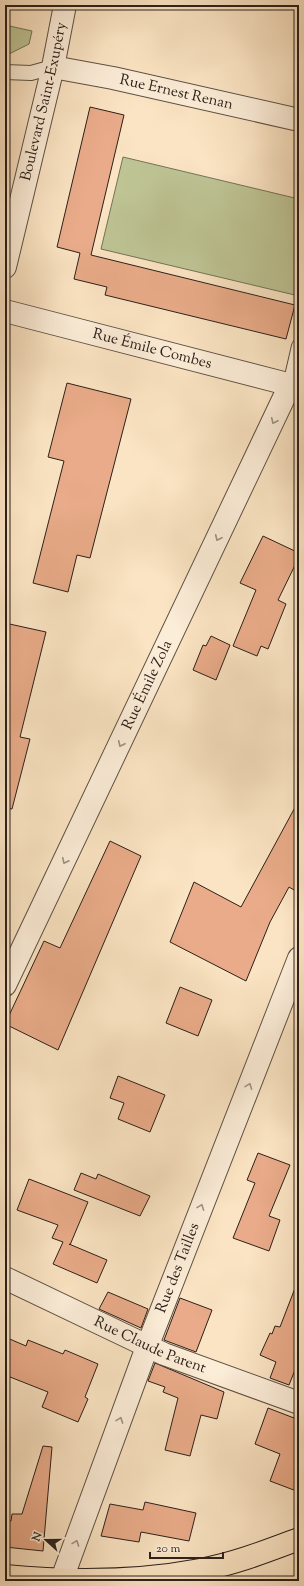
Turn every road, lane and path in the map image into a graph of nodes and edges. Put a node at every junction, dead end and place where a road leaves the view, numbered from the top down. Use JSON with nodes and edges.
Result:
{"nodes":[{"id":1,"x":65,"y":5,"type":"edge"},
{"id":2,"x":54,"y":67,"type":"junction"},
{"id":3,"x":6,"y":73,"type":"edge"},
{"id":4,"x":299,"y":120,"type":"edge"},
{"id":5,"x":5,"y":267,"type":"edge"},
{"id":6,"x":5,"y":311,"type":"edge"},
{"id":7,"x":299,"y":346,"type":"edge"},
{"id":8,"x":294,"y":386,"type":"edge"},
{"id":9,"x":299,"y":958,"type":"edge"},
{"id":10,"x":5,"y":985,"type":"edge"},
{"id":11,"x":5,"y":1278,"type":"edge"},
{"id":12,"x":147,"y":1346,"type":"junction"},
{"id":13,"x":299,"y":1403,"type":"edge"},
{"id":14,"x":299,"y":1539,"type":"edge"},
{"id":15,"x":5,"y":1576,"type":"edge"},
{"id":16,"x":62,"y":1579,"type":"junction"}],
"edges":[{"from":1,"to":2,"type":"street","name":"Boulevard Saint-Exupéry"},
{"from":2,"to":3,"type":"lane"},
{"from":2,"to":4,"type":"street","name":"Rue Ernest Renan"},
{"from":2,"to":5,"type":"street","name":"Boulevard Saint-Exupéry"},
{"from":6,"to":8,"type":"street","name":"Rue Émile Combes"},
{"from":7,"to":8,"type":"lane"},
{"from":8,"to":10,"type":"street","name":"Rue Émile Zola","one_way":true},
{"from":12,"to":9,"type":"street","name":"Rue des Tailles","one_way":true},
{"from":11,"to":12,"type":"street","name":"Rue Claude Parent"},
{"from":12,"to":13,"type":"street","name":"Rue Claude Parent"},
{"from":16,"to":12,"type":"street","name":"Rue des Tailles","one_way":true},
{"from":14,"to":16,"type":"main road"},
{"from":15,"to":16,"type":"main road"}]}
